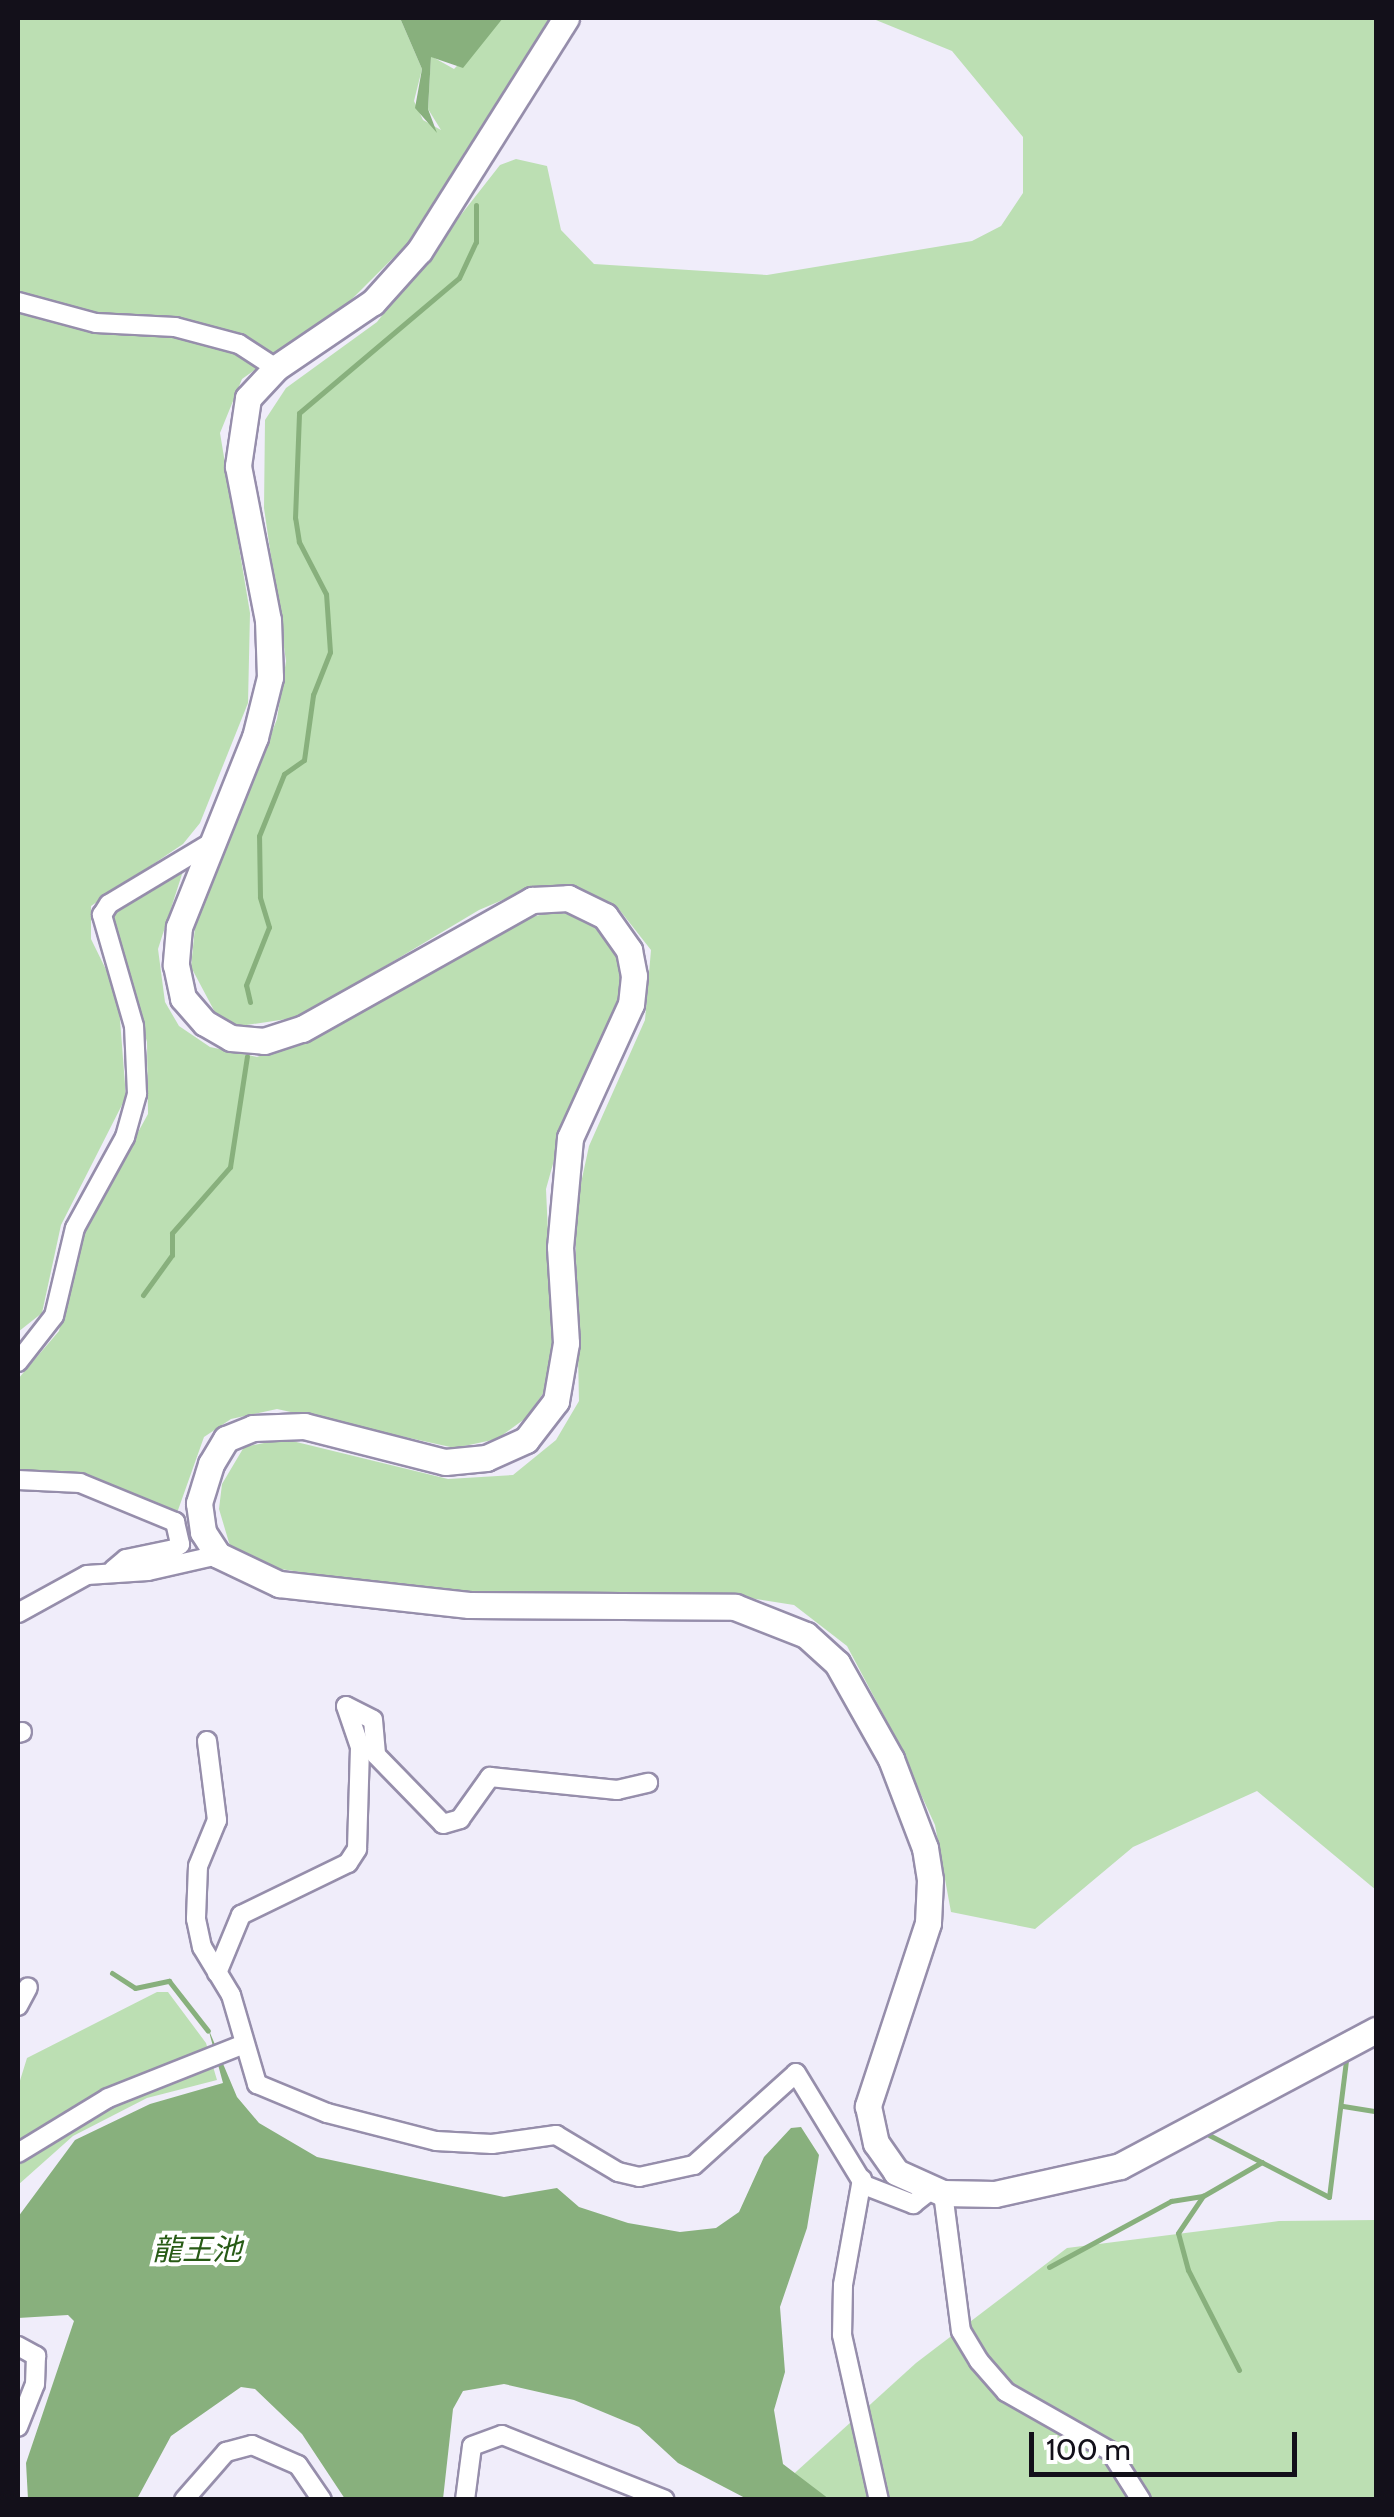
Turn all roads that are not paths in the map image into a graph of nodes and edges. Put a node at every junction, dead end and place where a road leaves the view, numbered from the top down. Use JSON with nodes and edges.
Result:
{"nodes":[{"id":1,"x":566,"y":18,"type":"edge"},
{"id":2,"x":18,"y":302,"type":"edge"},
{"id":3,"x":276,"y":368,"type":"junction"},
{"id":4,"x":207,"y":845,"type":"junction"},
{"id":5,"x":18,"y":1362,"type":"edge"},
{"id":6,"x":18,"y":1480,"type":"edge"},
{"id":7,"x":218,"y":1555,"type":"junction"},
{"id":8,"x":113,"y":1570,"type":"junction"},
{"id":9,"x":18,"y":1613,"type":"edge"},
{"id":10,"x":207,"y":1741,"type":"dead end"},
{"id":11,"x":648,"y":1783,"type":"dead end"},
{"id":12,"x":217,"y":1974,"type":"junction"},
{"id":13,"x":28,"y":1987,"type":"dead end"},
{"id":14,"x":18,"y":2006,"type":"edge"},
{"id":15,"x":1376,"y":2030,"type":"edge"},
{"id":16,"x":242,"y":2046,"type":"junction"},
{"id":17,"x":18,"y":2153,"type":"edge"},
{"id":18,"x":862,"y":2180,"type":"junction"},
{"id":19,"x":937,"y":2191,"type":"junction"},
{"id":20,"x":18,"y":2346,"type":"edge"},
{"id":21,"x":18,"y":2427,"type":"edge"},
{"id":22,"x":184,"y":2500,"type":"edge"},
{"id":23,"x":322,"y":2500,"type":"edge"},
{"id":24,"x":465,"y":2500,"type":"edge"},
{"id":25,"x":664,"y":2500,"type":"edge"},
{"id":26,"x":878,"y":2500,"type":"edge"},
{"id":27,"x":1141,"y":2500,"type":"edge"}],
"edges":[{"from":1,"to":3,"type":"street"},
{"from":2,"to":3,"type":"street"},
{"from":3,"to":4,"type":"street"},
{"from":4,"to":5,"type":"street"},
{"from":4,"to":7,"type":"street"},
{"from":6,"to":8,"type":"street"},
{"from":7,"to":8,"type":"street"},
{"from":7,"to":19,"type":"street"},
{"from":8,"to":9,"type":"street"},
{"from":10,"to":12,"type":"street"},
{"from":11,"to":12,"type":"street"},
{"from":12,"to":16,"type":"street"},
{"from":13,"to":14,"type":"street"},
{"from":15,"to":19,"type":"street"},
{"from":16,"to":17,"type":"street"},
{"from":16,"to":18,"type":"street"},
{"from":18,"to":19,"type":"street"},
{"from":18,"to":26,"type":"street"},
{"from":19,"to":27,"type":"street"},
{"from":20,"to":21,"type":"street"},
{"from":22,"to":23,"type":"street"},
{"from":24,"to":25,"type":"street"}]}
